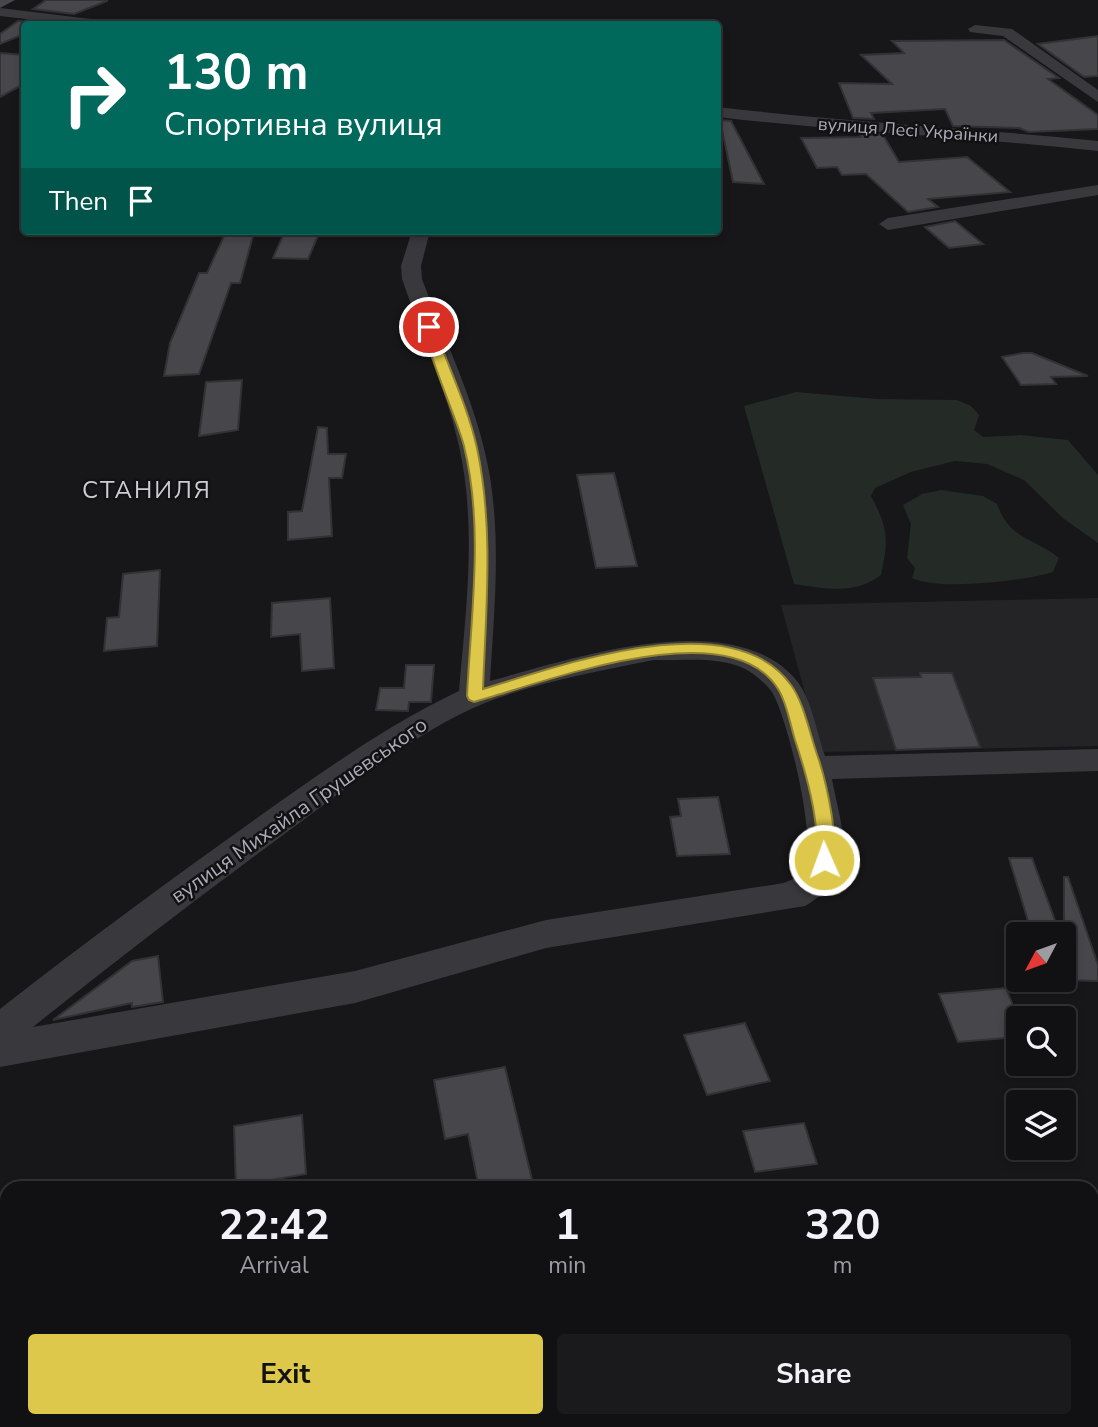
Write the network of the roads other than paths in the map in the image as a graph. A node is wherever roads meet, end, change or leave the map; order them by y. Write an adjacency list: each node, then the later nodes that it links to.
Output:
1 (7, 0): 2 (street)
2 (0, 3)
3 (0, 12): 4 (street)
4 (74, 21)
5 (975, 29): 6 (street)
6 (1098, 97)
7 (721, 111): 8 (street, вулиця Лесі Українки)
8 (1098, 146)
9 (1098, 190): 10 (street)
10 (888, 224)
11 (420, 235): 12 (street)
12 (474, 696): 14 (street, вулиця Михайла Грушевського); 15 (street, вулиця Михайла Грушевського)
13 (1098, 760): 14 (street)
14 (813, 768): 16 (street, вулиця Михайла Грушевського)
15 (0, 1031)
16 (0, 1050)

